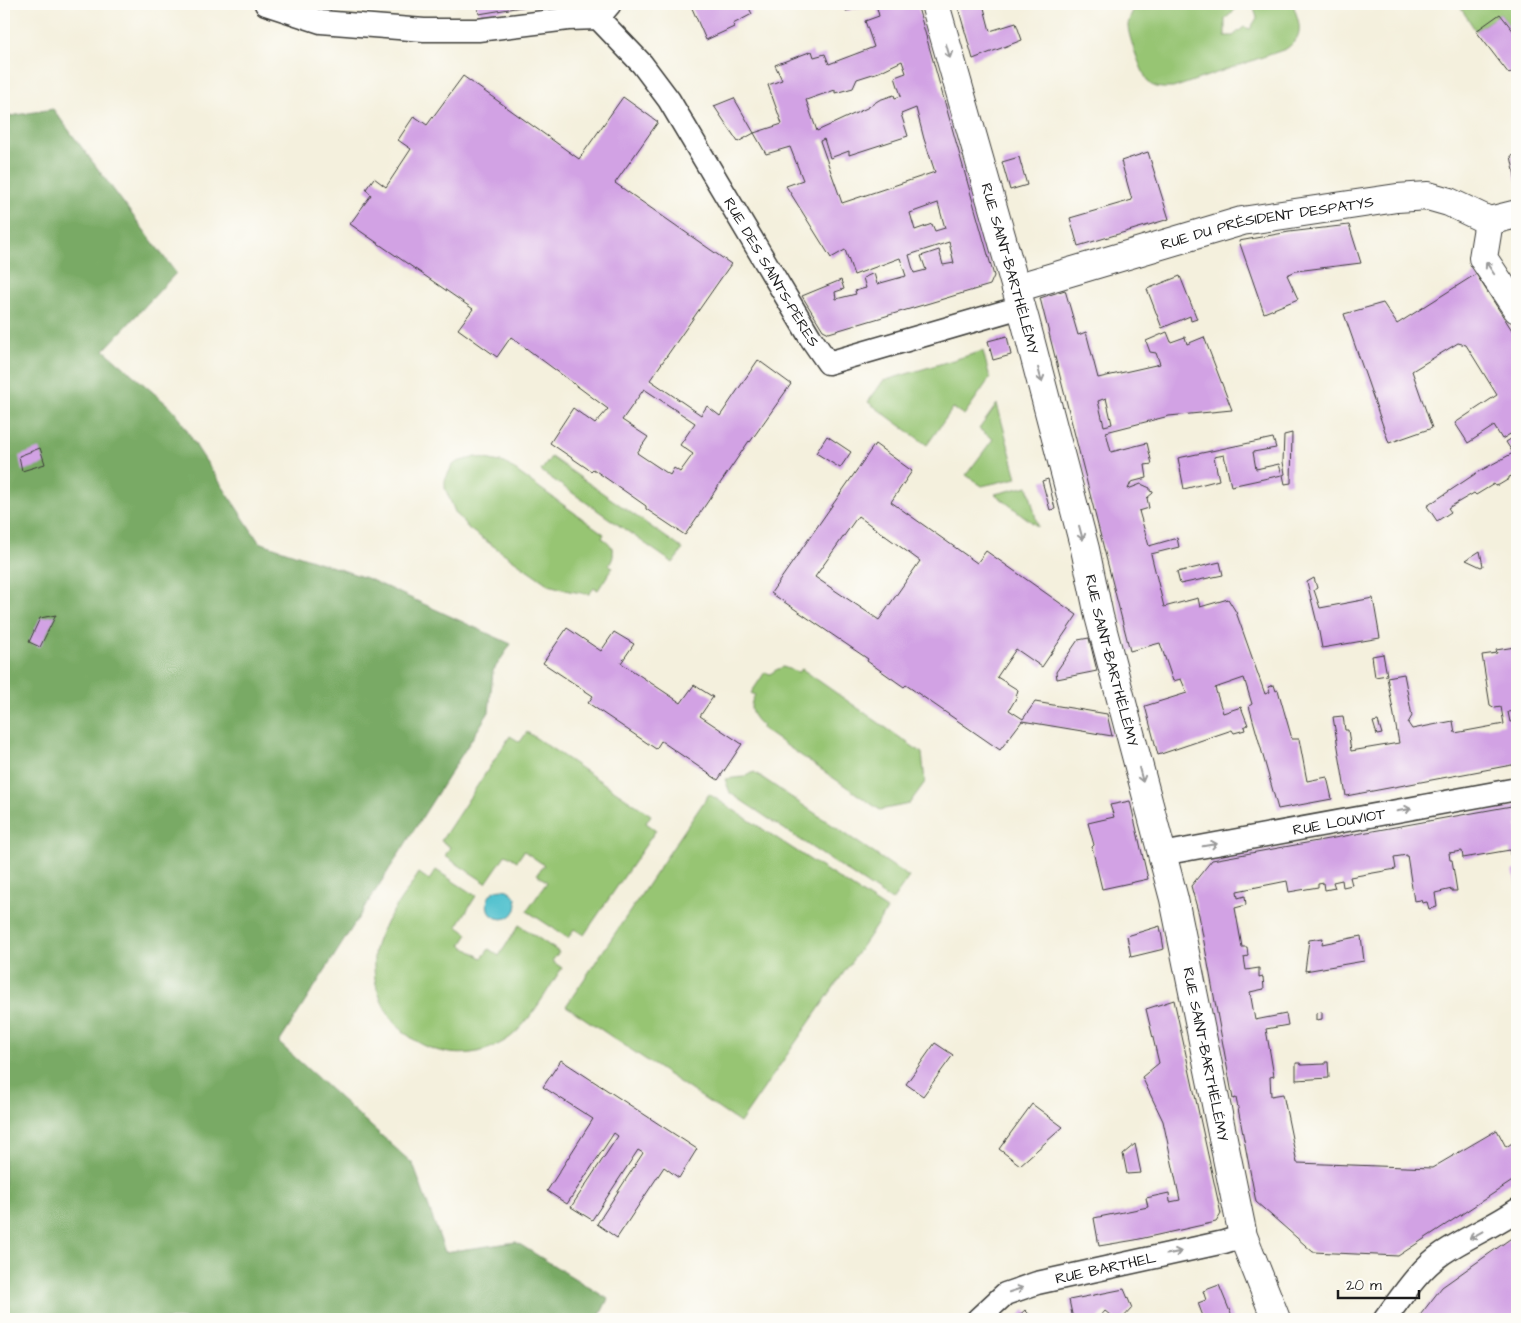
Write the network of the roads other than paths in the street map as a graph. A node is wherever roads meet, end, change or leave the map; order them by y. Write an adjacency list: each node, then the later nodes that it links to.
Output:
1 (266, 4): 3 (street)
2 (935, 4): 6 (main road, RUE SAINT-BARTHÉLÉMY, one-way to 6)
3 (604, 11): 6 (street, RUE DES SAINTS-PÈRES)
4 (1517, 214): 5 (main road)
5 (1489, 222): 6 (main road, RUE DU PRÉSIDENT DESPATYS); 7 (main road, one-way to 5)
6 (1019, 297): 9 (main road, RUE SAINT-BARTHÉLÉMY, one-way to 9)
7 (1517, 309)
8 (1517, 789): 9 (street, RUE LOUVIOT, one-way to 8)
9 (1162, 854): 11 (main road, RUE SAINT-BARTHÉLÉMY)
10 (1517, 1210): 14 (street, one-way to 14)
11 (1243, 1236): 12 (street, RUE BARTHEL, one-way to 11); 13 (main road, RUE SAINT-BARTHÉLÉMY)
12 (978, 1319)
13 (1276, 1319)
14 (1385, 1319)

